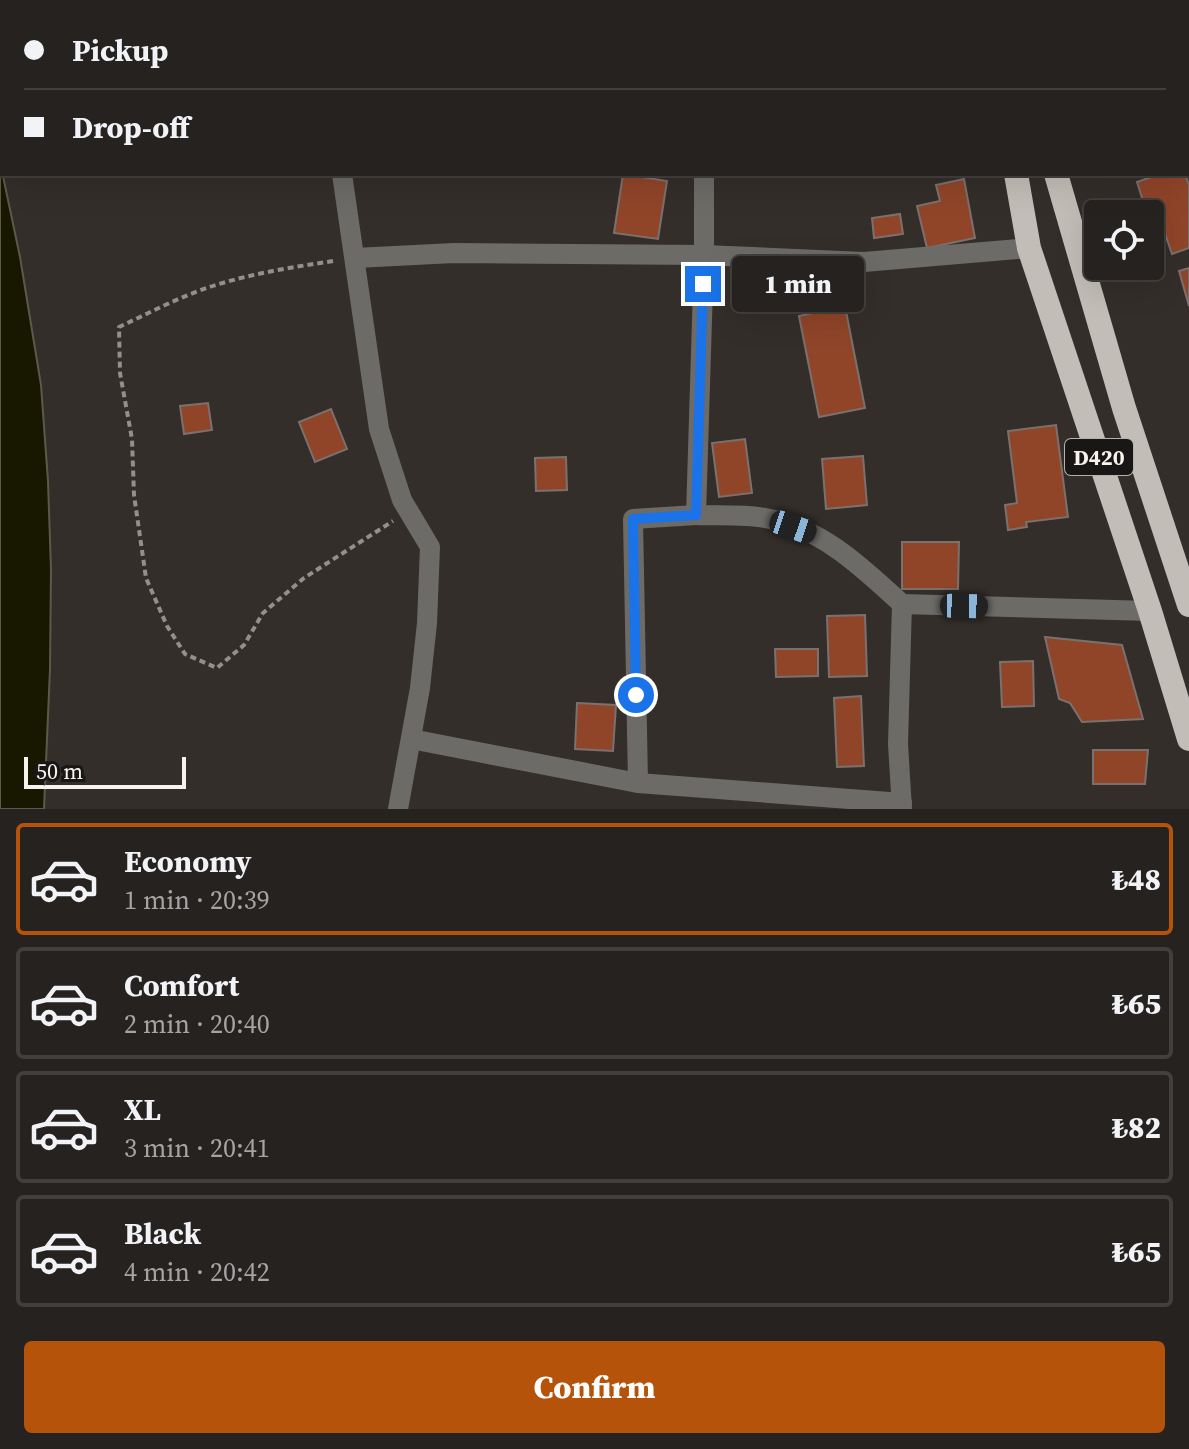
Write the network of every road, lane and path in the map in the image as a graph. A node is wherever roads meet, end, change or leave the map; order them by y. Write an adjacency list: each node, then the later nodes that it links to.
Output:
1 (342, 176): 7 (street)
2 (704, 176): 6 (street)
3 (1016, 176): 5 (highway, D420)
4 (1057, 176): 11 (highway, D420)
5 (1029, 248): 6 (street); 12 (highway, D420)
6 (704, 255): 7 (street); 9 (street)
7 (355, 258): 8 (street); 8 (path)
8 (408, 510): 13 (street)
9 (696, 515): 10 (street); 15 (street)
10 (902, 604): 12 (street); 16 (street)
11 (1189, 605)
12 (1150, 611): 14 (highway, D420)
13 (411, 739): 15 (street); 17 (street)
14 (1189, 739)
15 (638, 783): 16 (street)
16 (902, 806)
17 (398, 809)

